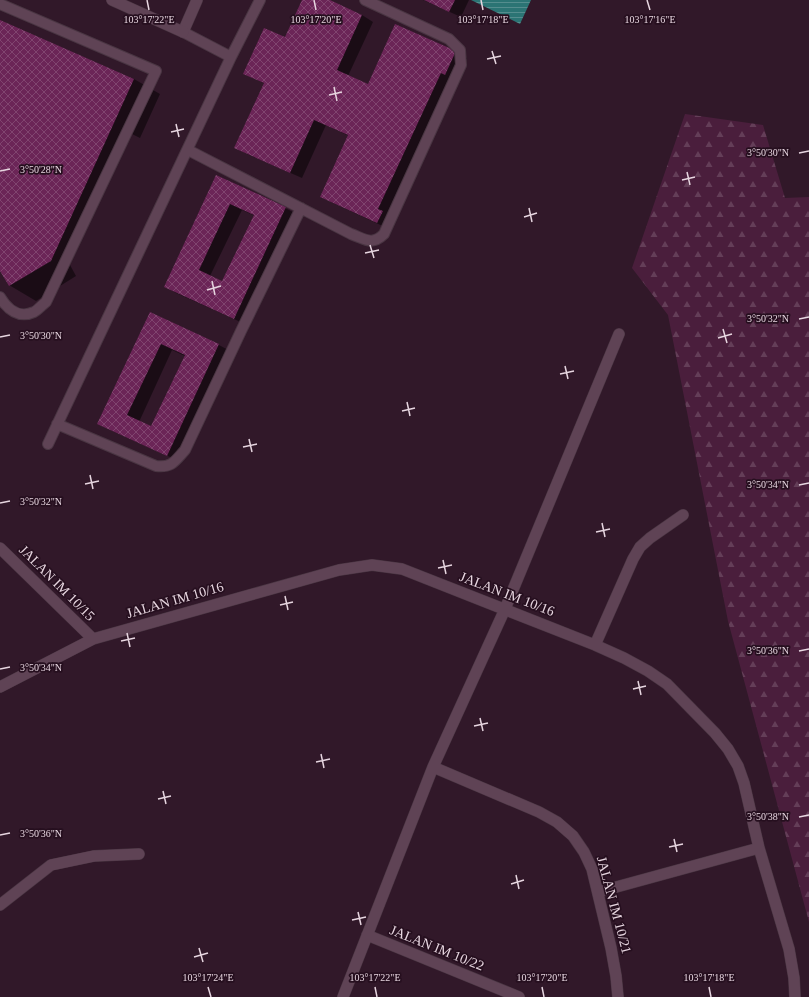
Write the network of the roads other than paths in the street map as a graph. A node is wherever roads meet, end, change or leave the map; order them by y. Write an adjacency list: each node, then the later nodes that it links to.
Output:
1 (112, 0): 6 (street)
2 (197, 0): 6 (street)
3 (260, 0): 7 (lane)
4 (365, 0): 9 (lane)
5 (0, 4): 10 (lane)
6 (184, 32): 7 (lane)
7 (231, 57): 8 (lane)
8 (188, 150): 9 (lane); 12 (lane)
9 (301, 208): 12 (lane)
10 (0, 297)
11 (619, 334): 16 (street)
12 (57, 424): 13 (lane)
13 (48, 444)
14 (683, 515): 18 (street)
15 (0, 548): 17 (street, JALAN IM 10/15)
16 (505, 609): 17 (street, JALAN IM 10/16); 18 (street, JALAN IM 10/16); 20 (street)
17 (93, 639): 19 (street, JALAN IM 10/16)
18 (595, 645): 21 (street, JALAN IM 10/16)
19 (0, 687)
20 (433, 767): 23 (street, JALAN IM 10/21); 25 (street)
21 (759, 848): 23 (street); 29 (street, JALAN IM 10/16)
22 (139, 854): 24 (street)
23 (598, 892): 28 (street, JALAN IM 10/21)
24 (0, 905)
25 (367, 935): 26 (street); 27 (street, JALAN IM 10/22)
26 (344, 997)
27 (519, 997)
28 (618, 997)
29 (796, 997)

